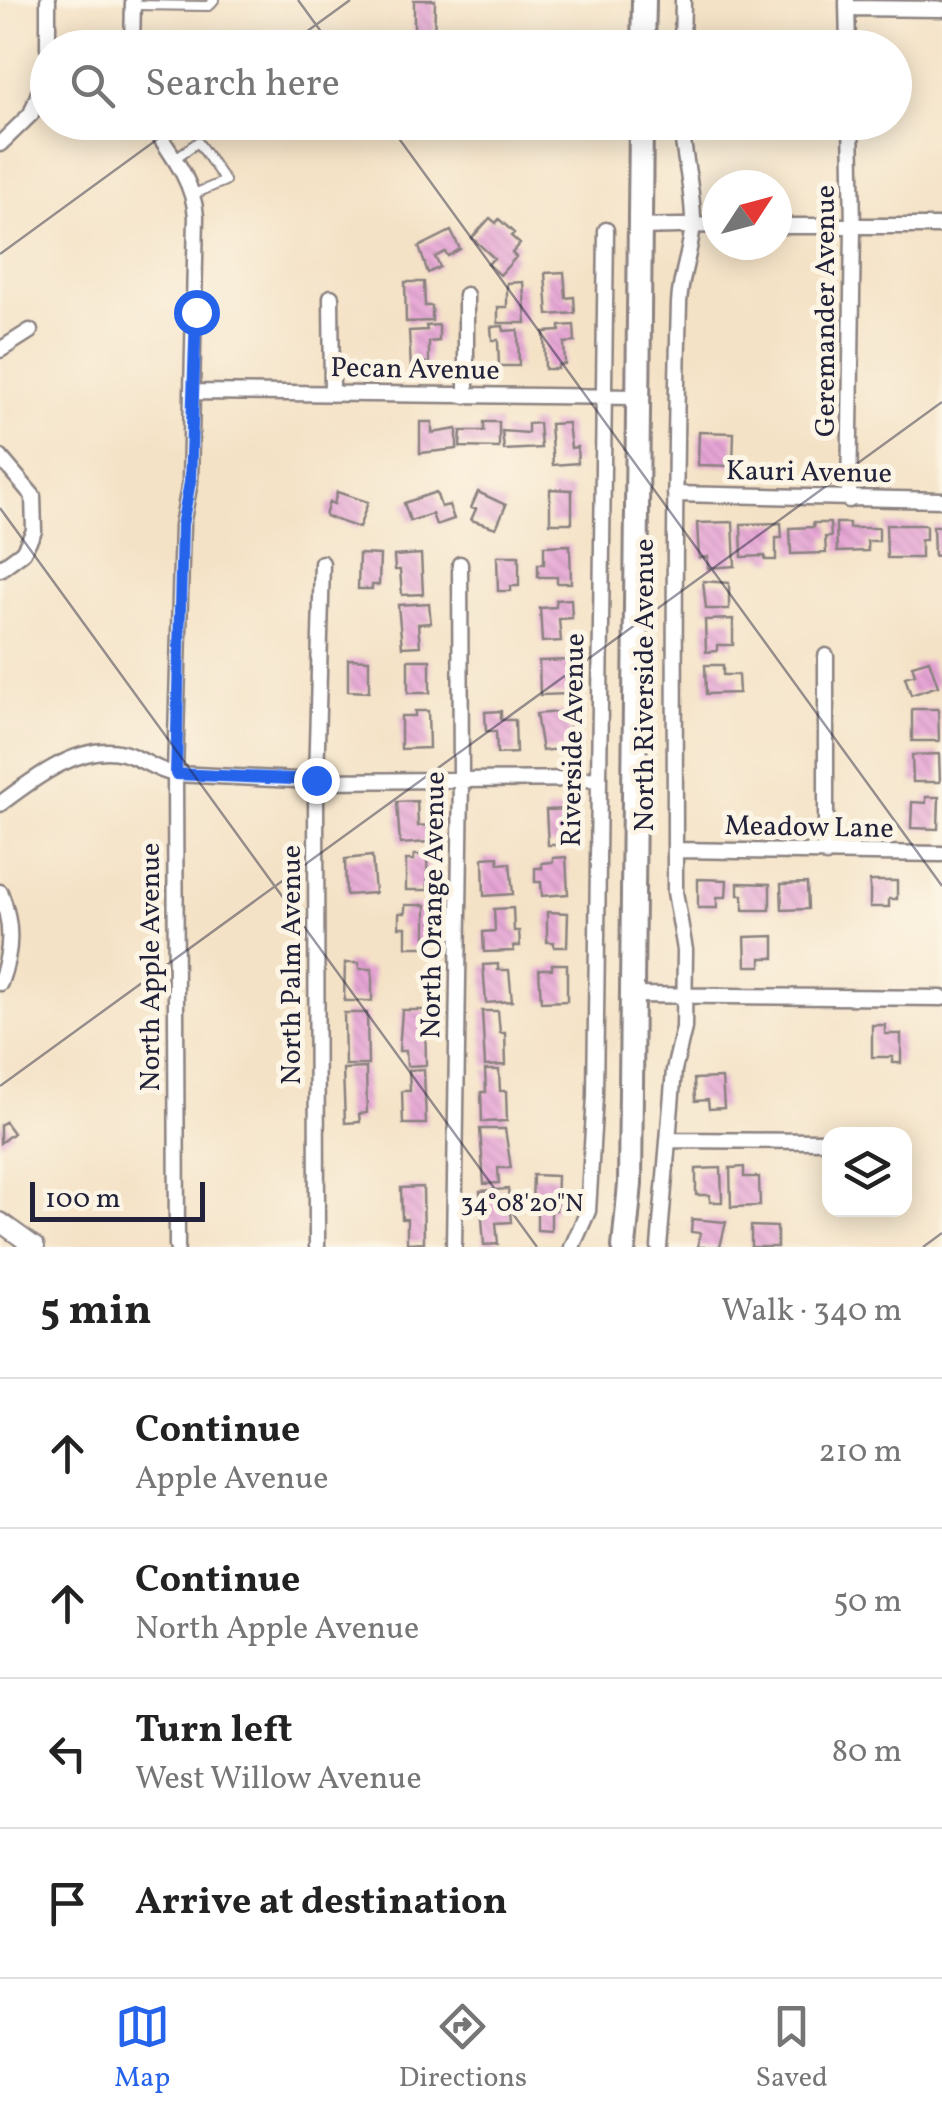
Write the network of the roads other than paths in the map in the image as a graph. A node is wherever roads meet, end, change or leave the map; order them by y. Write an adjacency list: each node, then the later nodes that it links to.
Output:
1 (48, 0): 9 (street)
2 (214, 0): 6 (lane)
3 (644, 0): 11 (main road)
4 (683, 0): 12 (street)
5 (133, 2): 6 (lane); 10 (street)
6 (182, 3)
7 (847, 4): 8 (street); 13 (street)
8 (942, 9)
9 (48, 30)
10 (132, 30)
11 (643, 30)
12 (682, 30)
13 (848, 30)
14 (30, 115): 19 (street)
15 (164, 140): 20 (street)
16 (640, 140): 24 (main road, North Riverside Avenue)
17 (682, 140): 22 (street, North Riverside Avenue)
18 (851, 140): 26 (street, Geremander Avenue)
19 (0, 144)
20 (174, 159): 21 (street); 21 (lane)
21 (194, 194): 33 (street, North Apple Avenue)
22 (693, 224): 23 (street); 24 (street); 39 (street, North Riverside Avenue)
23 (702, 224)
24 (638, 226): 37 (main road, North Riverside Avenue)
25 (792, 226): 26 (street)
26 (853, 226): 27 (street); 40 (street, Geremander Avenue)
27 (942, 226)
28 (606, 230): 36 (street, Riverside Avenue)
29 (466, 295): 35 (street)
30 (331, 298): 34 (street)
31 (30, 331): 32 (street)
32 (0, 350)
33 (192, 392): 34 (street, Pecan Avenue); 46 (street, North Apple Avenue)
34 (332, 394): 35 (street, Pecan Avenue)
35 (466, 396): 36 (street, Pecan Avenue)
36 (604, 397): 37 (street, Pecan Avenue); 47 (street, Riverside Avenue)
37 (638, 397): 57 (main road, North Riverside Avenue)
38 (0, 457): 44 (street)
39 (676, 494): 40 (street, Kauri Avenue); 51 (street, North Riverside Avenue)
40 (849, 500): 41 (street, Kauri Avenue)
41 (942, 500)
42 (322, 562): 49 (street, North Palm Avenue)
43 (460, 564): 48 (street, North Orange Avenue)
44 (0, 568)
45 (826, 656): 52 (street)
46 (176, 774): 49 (street); 50 (street); 63 (street, North Apple Avenue)
47 (598, 778): 48 (street); 66 (street, Riverside Avenue)
48 (461, 779): 49 (street); 65 (street, North Orange Avenue)
49 (316, 780): 64 (street, North Palm Avenue)
50 (0, 804)
51 (675, 850): 52 (street, Meadow Lane); 56 (street, North Riverside Avenue)
52 (826, 854): 53 (street, Meadow Lane)
53 (942, 854)
54 (0, 892): 55 (street)
55 (0, 983)
56 (685, 994): 57 (street); 58 (street); 59 (street, North Riverside Avenue)
57 (632, 995): 67 (main road, North Riverside Avenue)
58 (942, 998)
59 (669, 1140): 60 (street); 68 (street, North Riverside Avenue)
60 (822, 1142)
61 (0, 1222): 62 (street)
62 (35, 1247)
63 (176, 1247)
64 (317, 1247)
65 (454, 1247)
66 (572, 1247)
67 (624, 1247)
68 (659, 1247)

